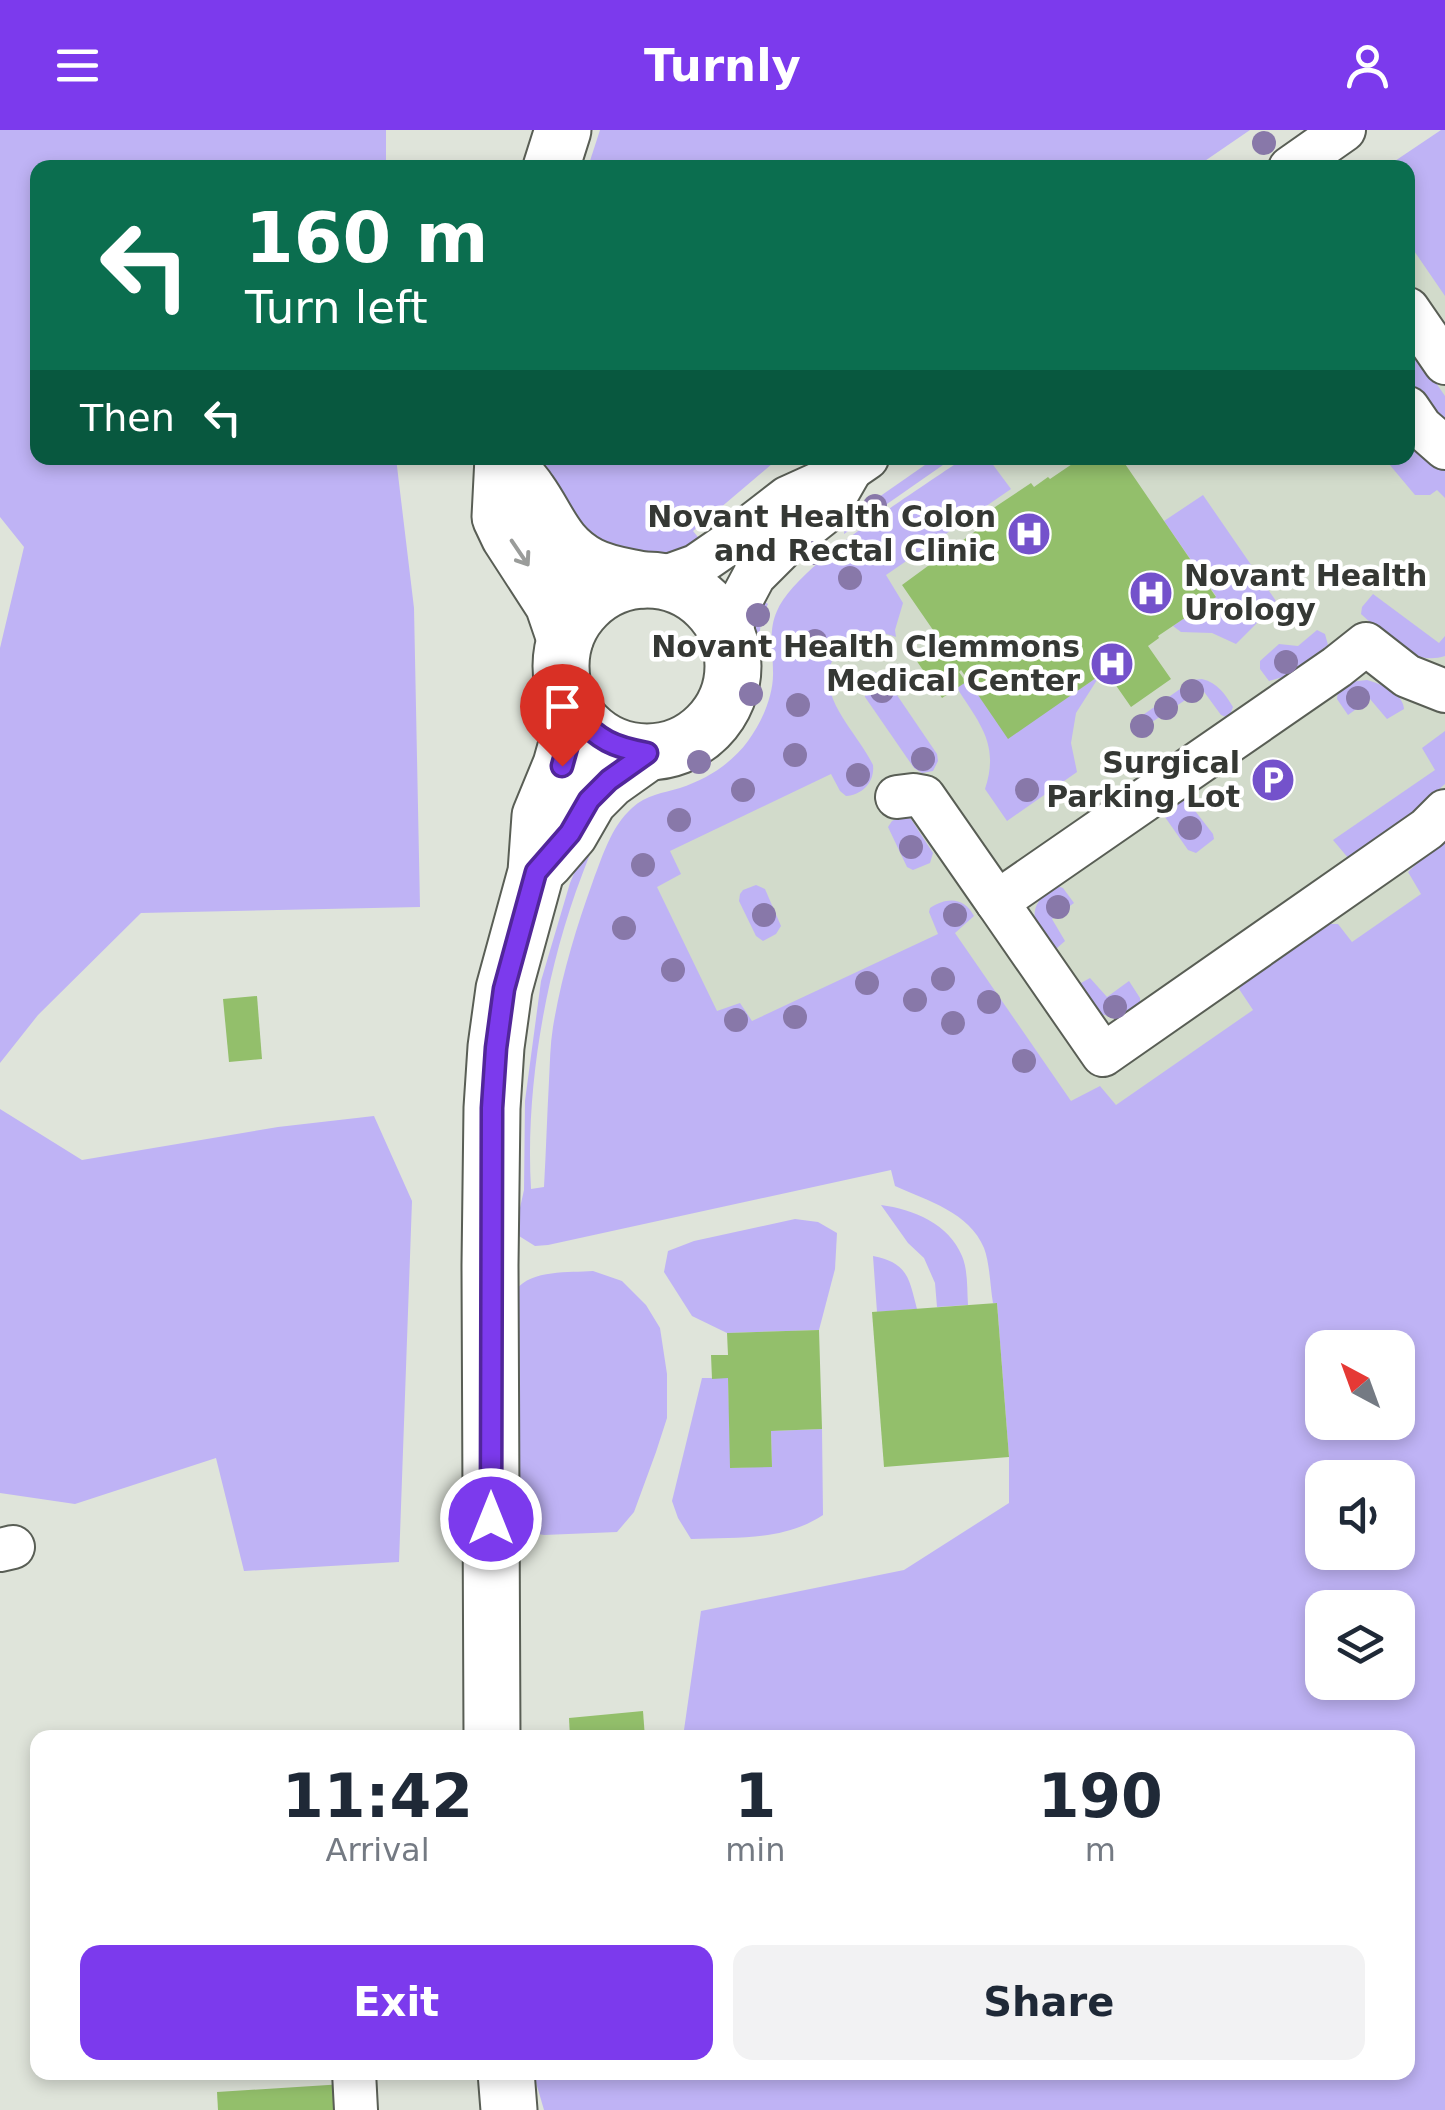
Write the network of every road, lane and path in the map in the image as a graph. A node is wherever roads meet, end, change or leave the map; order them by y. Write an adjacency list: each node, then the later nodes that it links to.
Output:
1 (563, 130): 3 (main road)
2 (1344, 130): 4 (street)
3 (554, 160)
4 (1301, 160)
5 (1415, 319): 6 (street)
6 (1445, 363)
7 (1415, 418): 8 (street)
8 (1445, 448)
9 (503, 465): 15 (main road, one-way to 15)
10 (507, 465): 13 (main road)
11 (855, 465): 13 (street)
12 (858, 465): 14 (street)
13 (650, 580): 14 (main road); 15 (main road)
14 (730, 637): 18 (main road)
15 (565, 639): 17 (main road)
16 (1445, 691): 22 (street)
17 (576, 715): 18 (main road); 21 (main road)
18 (647, 753): 21 (main road)
19 (897, 797): 22 (street)
20 (1445, 811): 22 (street)
21 (536, 872): 23 (main road)
22 (997, 902)
23 (492, 1730)
24 (354, 2080): 26 (street)
25 (507, 2080): 27 (main road)
26 (356, 2110)
27 (509, 2110)

